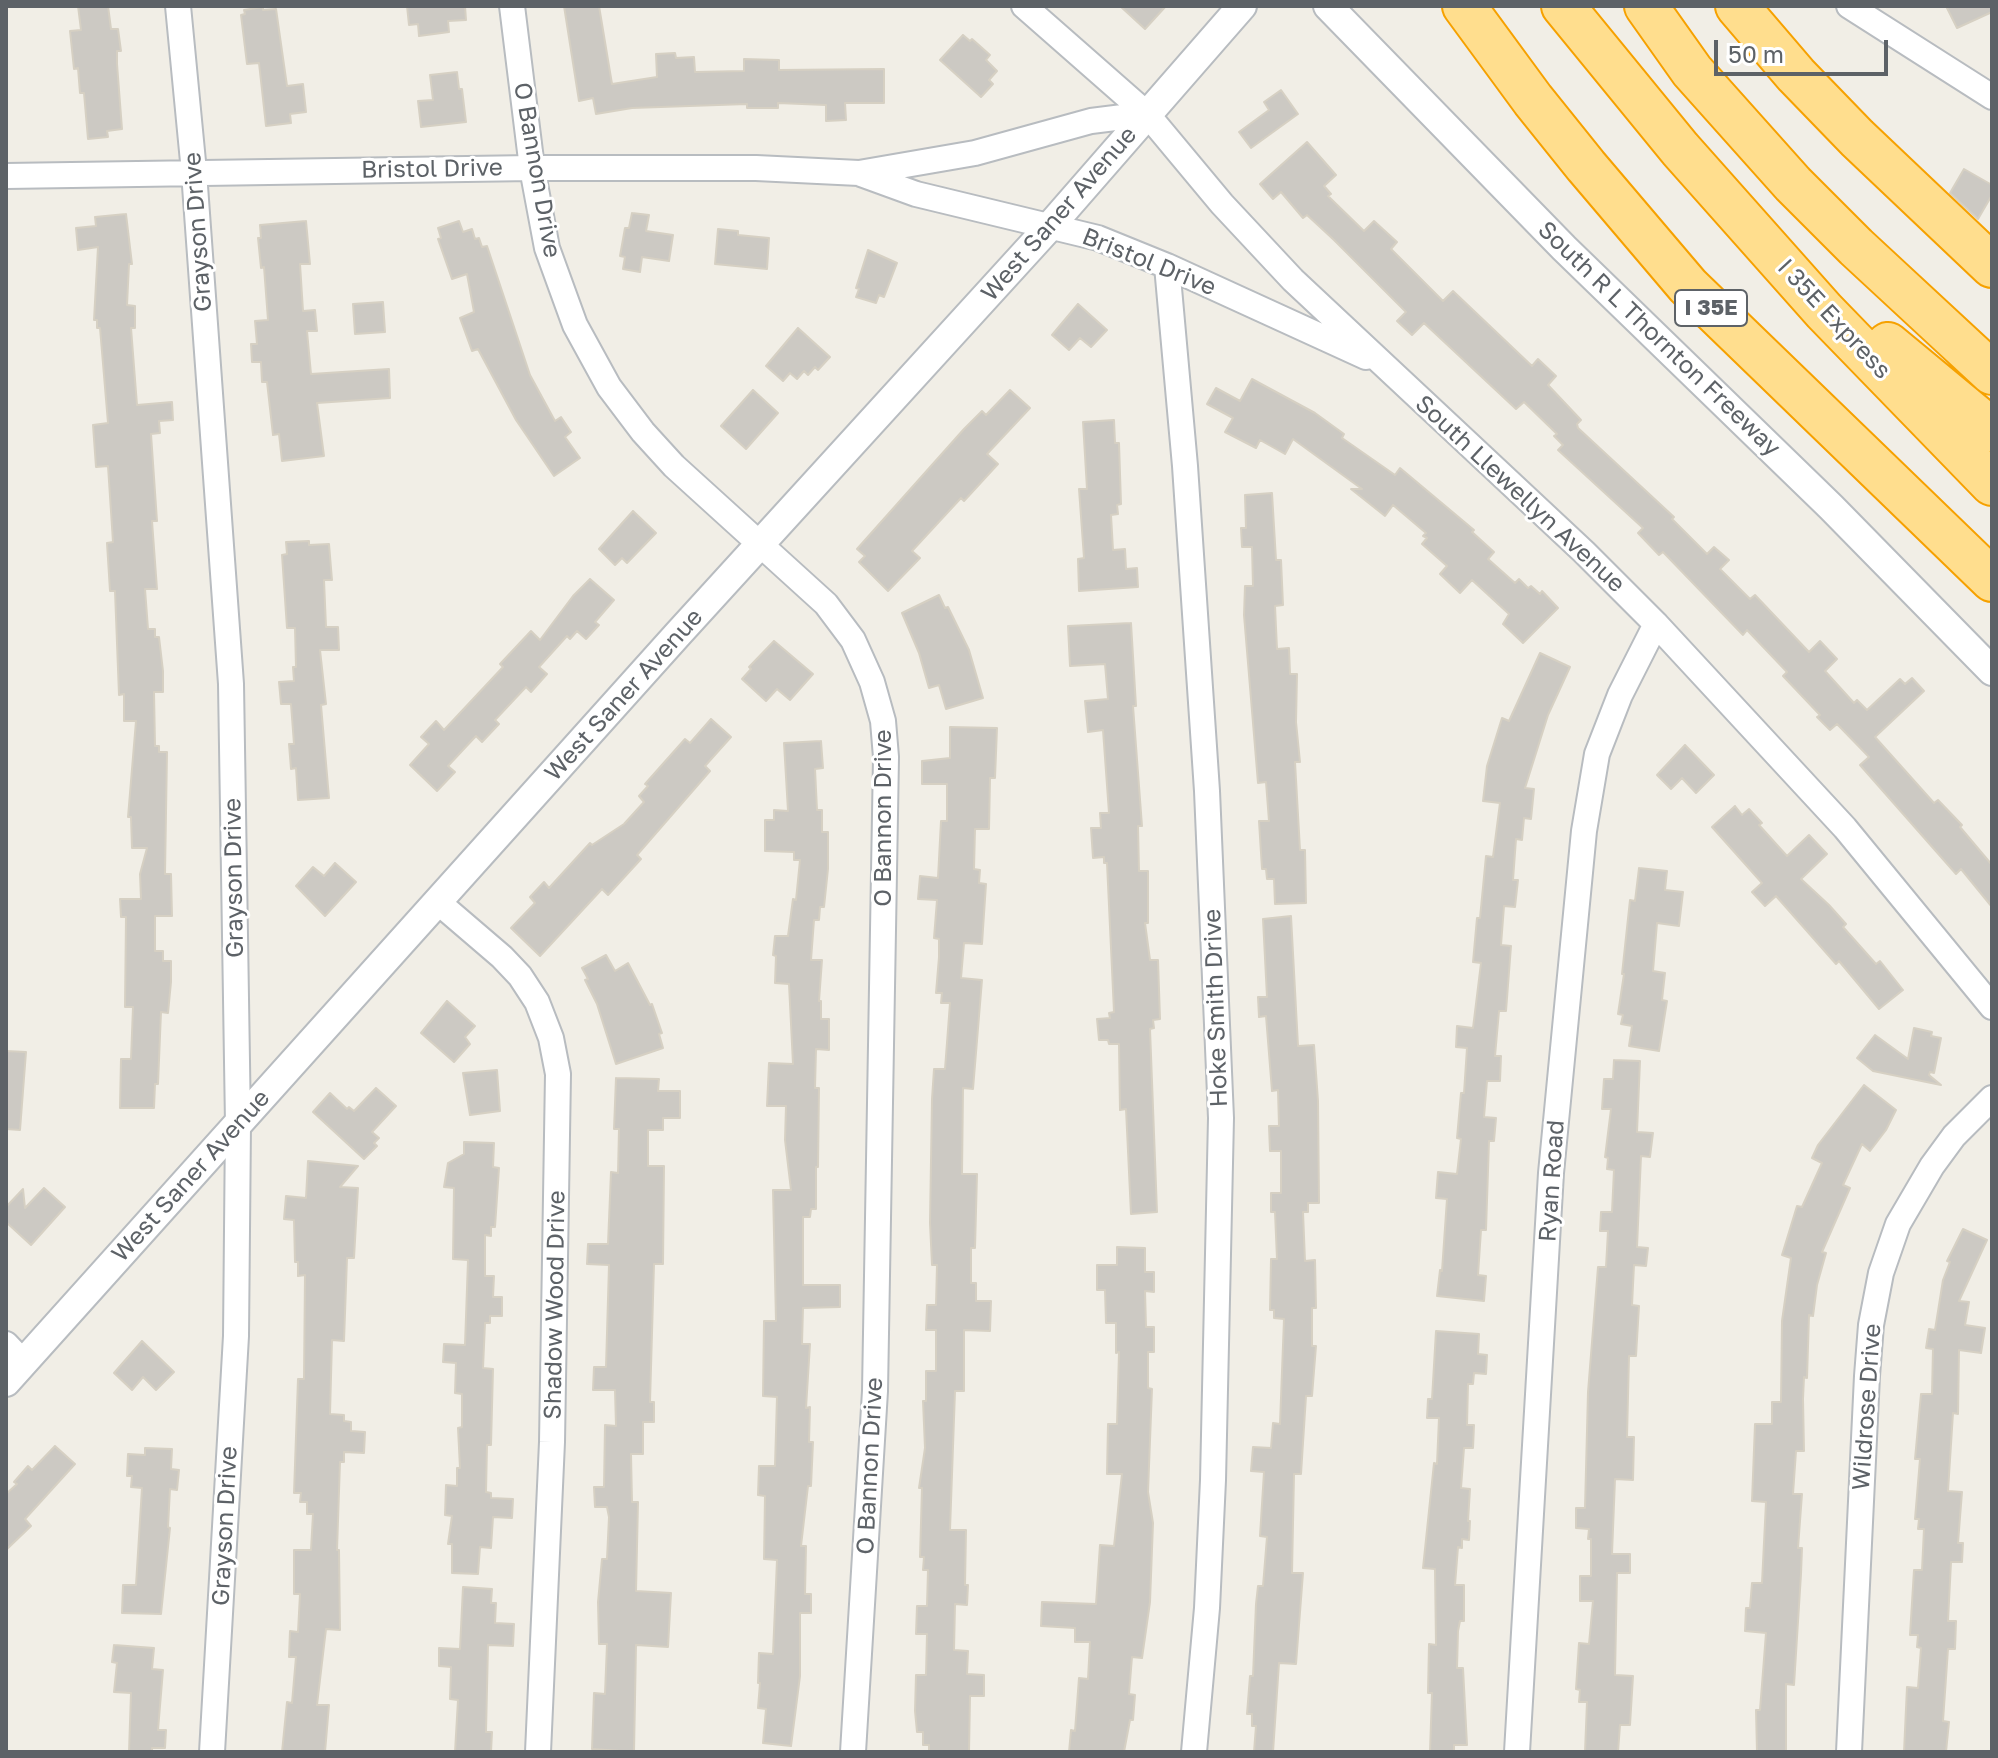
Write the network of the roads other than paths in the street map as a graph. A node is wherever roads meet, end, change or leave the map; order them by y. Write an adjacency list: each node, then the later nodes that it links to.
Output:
1 (178, 6): 15 (street, Grayson Drive)
2 (512, 6): 14 (street, O Bannon Drive)
3 (1024, 6): 12 (street, South Llewellyn Avenue)
4 (1242, 6): 12 (street, West Saner Avenue)
5 (1328, 6): 28 (street, South R L Thornton Freeway)
6 (1464, 6): 26 (highway, I 35E)
7 (1563, 6): 13 (highway, I 35E Express)
8 (1646, 6): 22 (highway)
9 (1737, 6): 20 (highway)
10 (1849, 6): 11 (street)
11 (1992, 97)
12 (1147, 114): 16 (street, Bristol Drive); 18 (street, West Saner Avenue); 21 (street, South Llewellyn Avenue)
13 (1680, 149): 23 (highway, I 35E Express); 24 (highway, I 35E Express)
14 (532, 168): 15 (street, Bristol Drive); 16 (street, Bristol Drive); 25 (street, O Bannon Drive)
15 (194, 172): 17 (street, Bristol Drive); 32 (street, Grayson Drive)
16 (859, 173): 18 (street, Bristol Drive)
17 (6, 176)
18 (1051, 225): 19 (street, Bristol Drive); 25 (street, West Saner Avenue)
19 (1167, 266): 21 (street, Bristol Drive); 37 (street, Hoke Smith Drive)
20 (1992, 266)
21 (1384, 366): 27 (street, South Llewellyn Avenue)
22 (1992, 373)
23 (1992, 430)
24 (1992, 484)
25 (760, 543): 29 (street, West Saner Avenue); 36 (street, O Bannon Drive)
26 (1992, 580)
27 (1656, 624): 30 (street, South Llewellyn Avenue); 38 (street, Ryan Road)
28 (1992, 671)
29 (439, 903): 32 (street, West Saner Avenue); 35 (street, Shadow Wood Drive)
30 (1992, 1007)
31 (1992, 1098): 39 (street, Wildrose Drive)
32 (238, 1124): 33 (street, West Saner Avenue); 34 (street, Grayson Drive)
33 (12, 1363)
34 (212, 1752)
35 (538, 1752)
36 (853, 1752)
37 (1194, 1752)
38 (1517, 1752)
39 (1849, 1752)

